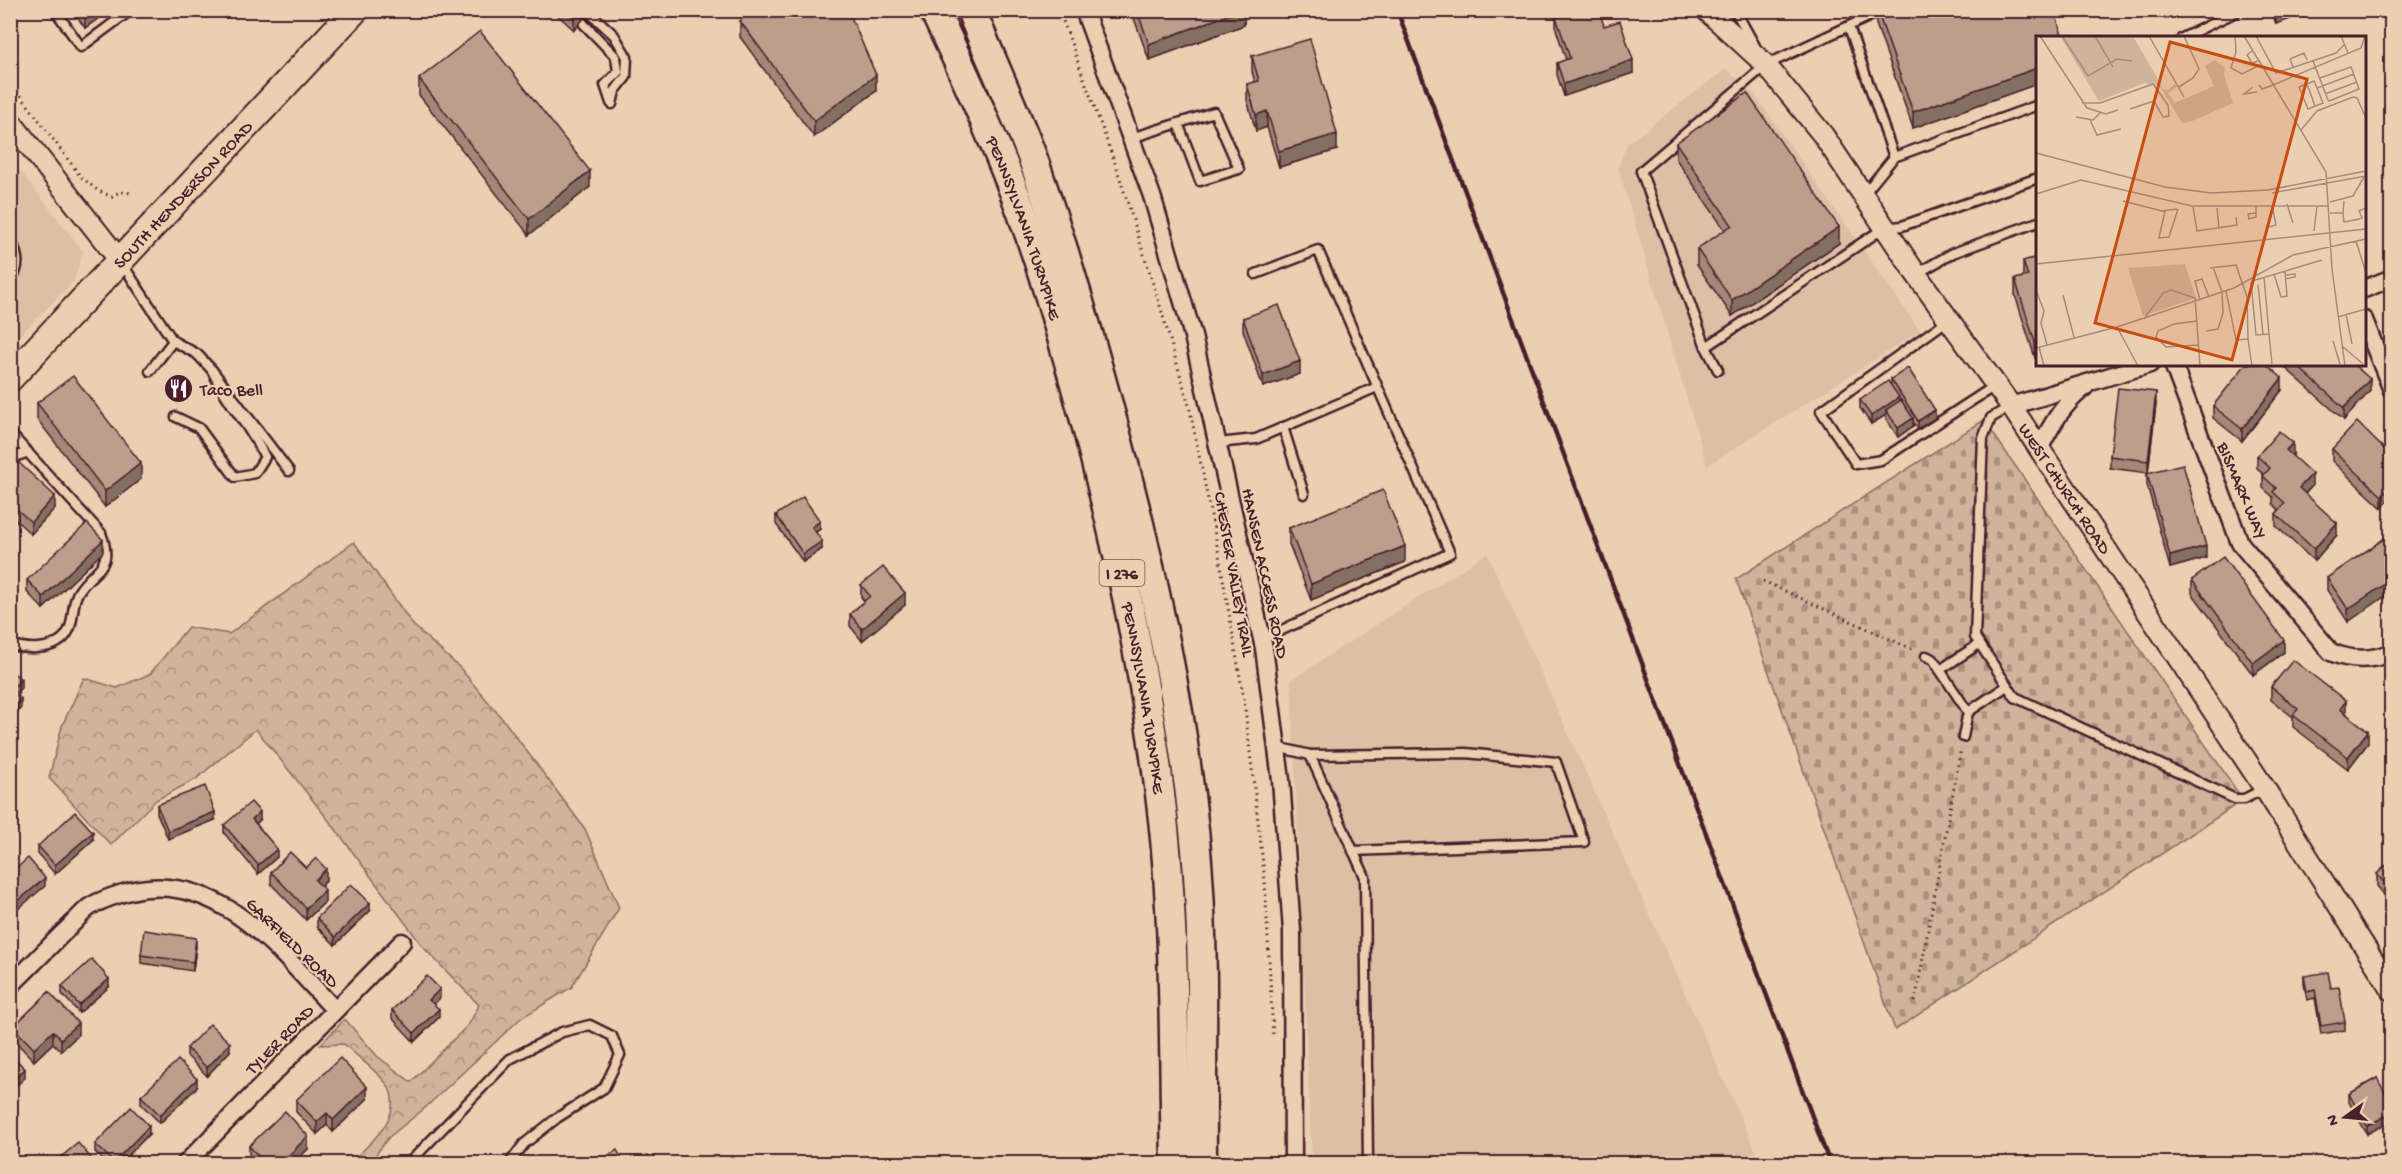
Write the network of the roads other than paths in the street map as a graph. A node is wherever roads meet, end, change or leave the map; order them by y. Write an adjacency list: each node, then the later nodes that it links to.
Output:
1 (55, 10): 2 (lane)
2 (131, 10)
3 (355, 10): 26 (main road, SOUTH HENDERSON ROAD)
4 (934, 10): 76 (highway, PENNSYLVANIA TURNPIKE / I 276)
5 (970, 10): 77 (highway, PENNSYLVANIA TURNPIKE / I 276)
6 (1084, 10): 19 (street, HANSEN ACCESS ROAD)
7 (1706, 10): 15 (street, WEST CHURCH ROAD)
8 (1883, 10): 13 (lane)
9 (2235, 10): 14 (lane)
10 (589, 12): 12 (lane)
11 (1738, 12): 15 (lane)
12 (581, 21)
13 (1849, 27): 15 (lane); 20 (lane)
14 (2186, 36)
15 (1766, 65): 22 (street, WEST CHURCH ROAD); 35 (lane)
16 (2036, 105): 20 (lane)
17 (10, 121): 26 (street)
18 (1178, 123): 18 (lane); 19 (lane)
19 (1131, 138): 50 (street, HANSEN ACCESS ROAD)
20 (1894, 157): 22 (lane)
21 (2036, 178): 24 (lane)
22 (1864, 194): 24 (street, WEST CHURCH ROAD)
23 (2036, 222): 28 (lane)
24 (1884, 228): 28 (street, WEST CHURCH ROAD); 35 (lane)
25 (10, 236): 30 (lane)
26 (121, 262): 34 (lane); 41 (main road, SOUTH HENDERSON ROAD)
27 (1256, 274): 44 (lane)
28 (1916, 274): 32 (street, WEST CHURCH ROAD)
29 (2391, 278): 31 (street)
30 (10, 280)
31 (2366, 288)
32 (1948, 319): 43 (street, WEST CHURCH ROAD); 43 (lane)
33 (2366, 325): 45 (street)
34 (173, 341): 38 (lane); 40 (lane)
35 (1706, 347): 39 (lane)
36 (2143, 366): 42 (street)
37 (2174, 366): 59 (street, BISMARK WAY)
38 (212, 370): 47 (lane); 54 (lane)
39 (1718, 370)
40 (150, 371)
41 (10, 378)
42 (2091, 382): 46 (street); 51 (street)
43 (1996, 385): 46 (street, WEST CHURCH ROAD)
44 (1377, 387): 48 (lane); 56 (lane)
45 (2391, 390)
46 (2011, 406): 51 (street, WEST CHURCH ROAD); 58 (lane)
47 (176, 417)
48 (1283, 427): 50 (lane); 55 (lane)
49 (10, 433): 52 (lane)
50 (1218, 443): 56 (street, HANSEN ACCESS ROAD)
51 (2039, 449): 67 (street, WEST CHURCH ROAD)
52 (28, 452): 53 (lane); 57 (lane)
53 (10, 459)
54 (290, 471)
55 (1304, 494)
56 (1262, 639): 65 (street, HANSEN ACCESS ROAD)
57 (10, 644)
58 (1979, 644): 61 (lane); 62 (lane)
59 (2391, 652)
60 (1926, 656): 61 (lane)
61 (1940, 670): 63 (lane)
62 (2007, 686): 63 (lane); 67 (lane)
63 (1968, 712): 64 (lane)
64 (1963, 737)
65 (1277, 747): 66 (lane); 78 (street, HANSEN ACCESS ROAD)
66 (1310, 755): 68 (lane); 68 (lane)
67 (2265, 789): 71 (street, WEST CHURCH ROAD)
68 (1353, 852): 79 (lane)
69 (402, 942): 72 (street, TYLER ROAD)
70 (10, 986): 72 (street, GARFIELD ROAD)
71 (2391, 988)
72 (335, 1010): 73 (street, TYLER ROAD)
73 (185, 1164)
74 (408, 1164): 75 (lane)
75 (509, 1164)
76 (1176, 1164)
77 (1202, 1164)
78 (1293, 1164)
79 (1368, 1164)

